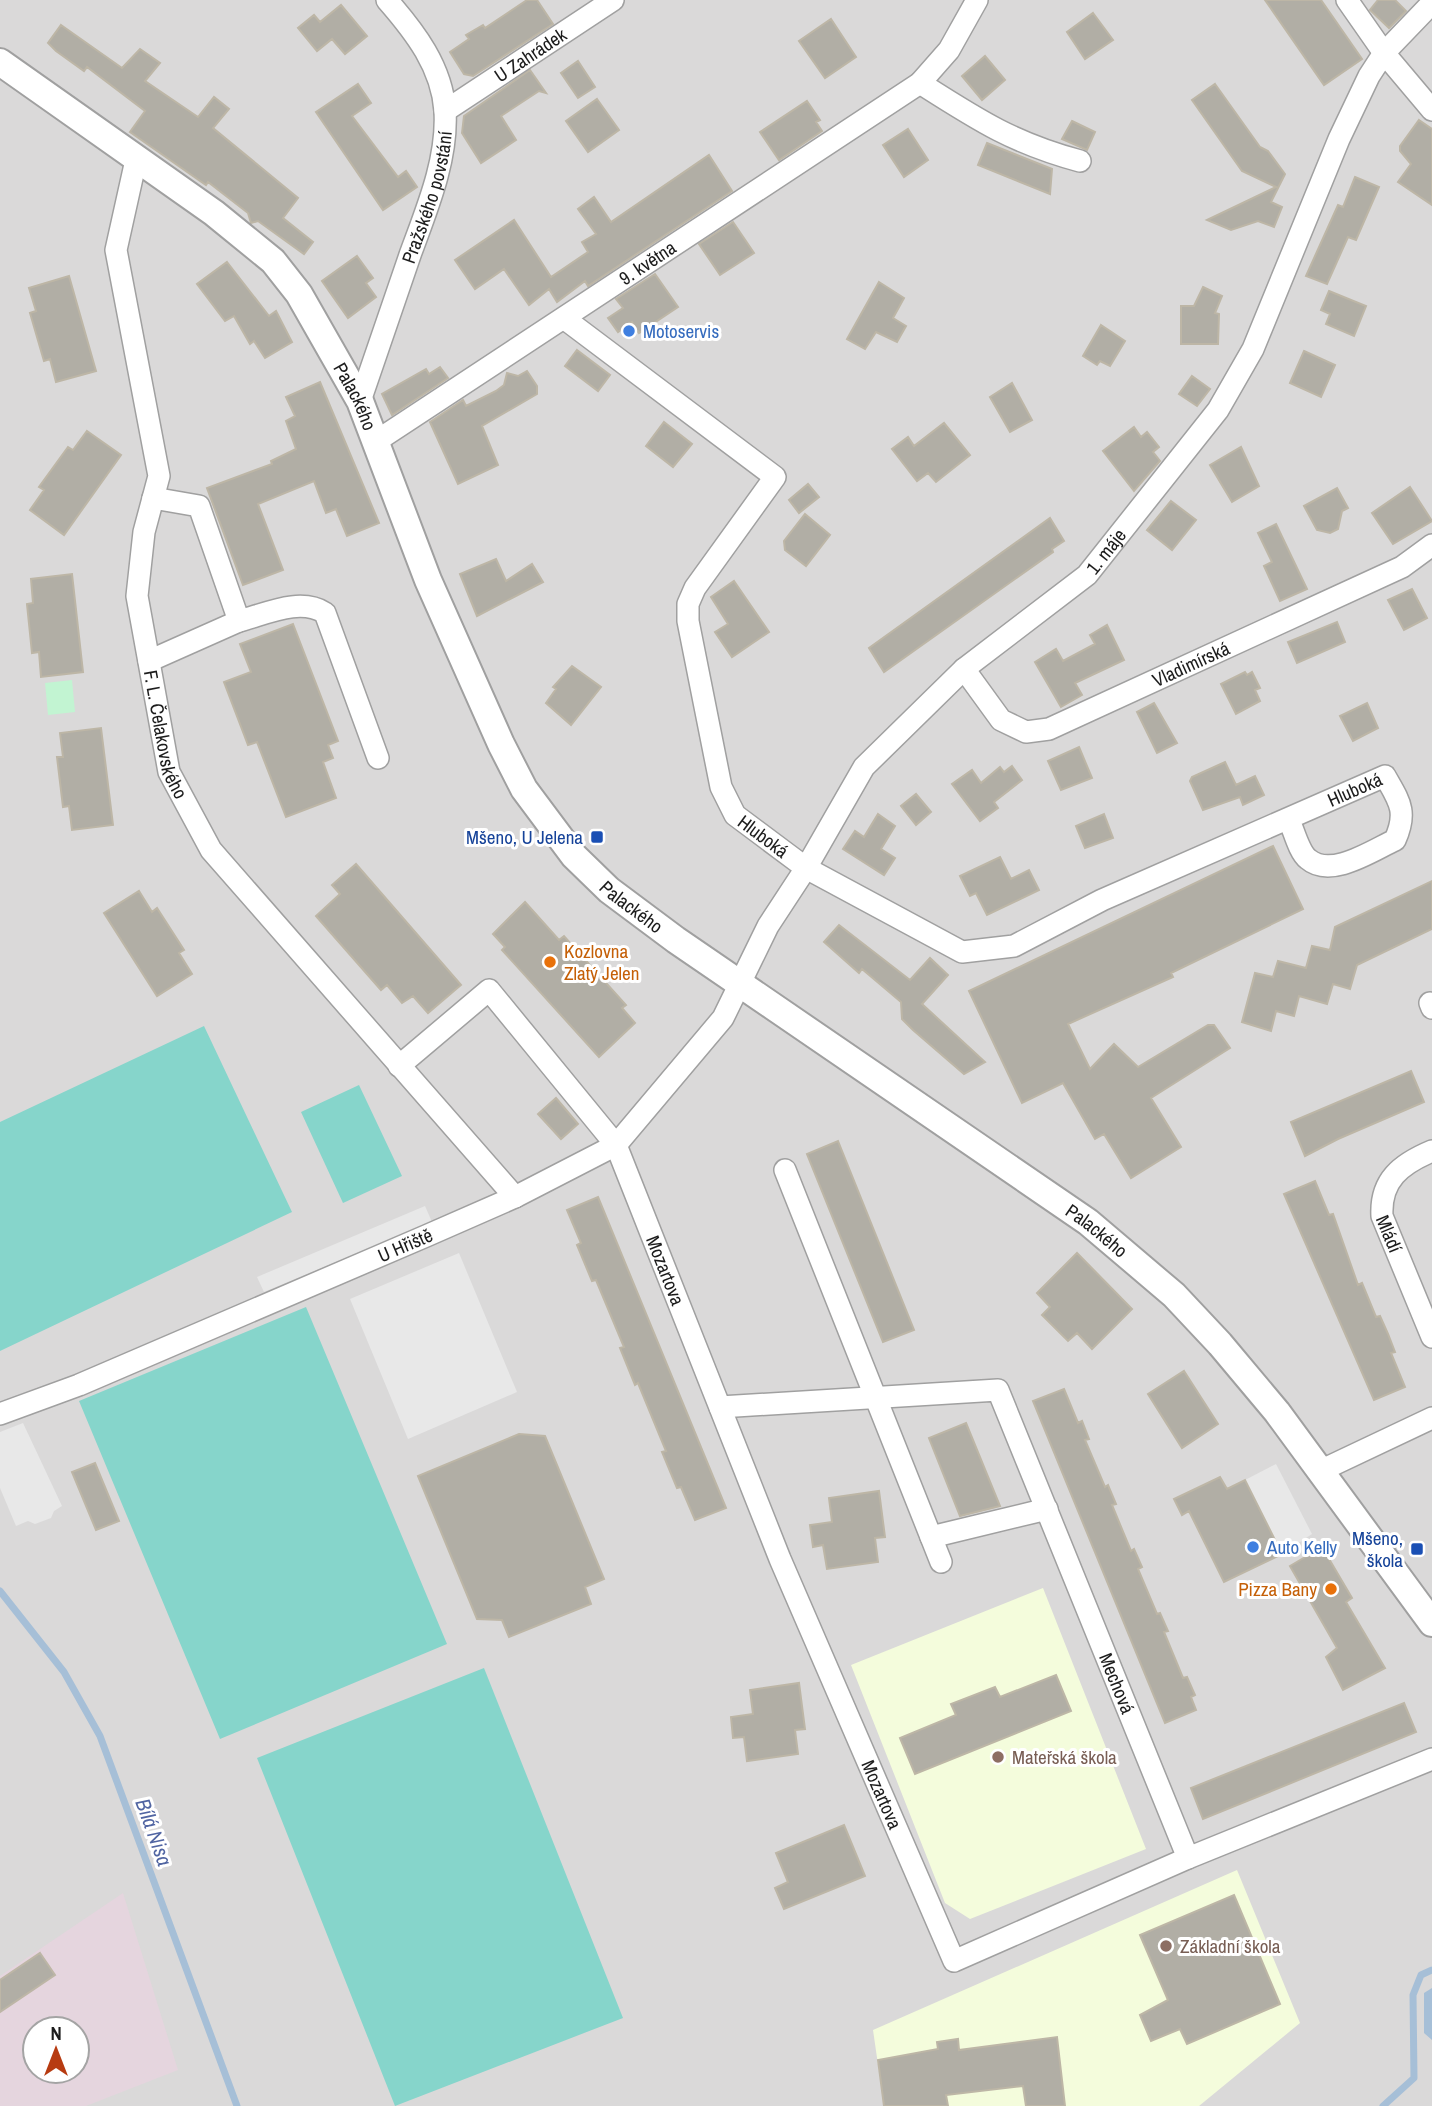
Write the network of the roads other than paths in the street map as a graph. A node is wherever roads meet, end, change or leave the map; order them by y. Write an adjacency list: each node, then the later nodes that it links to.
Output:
1 (387, 0): 10 (street, Pražského povstání)
2 (613, 0): 10 (street, U Zahrádek)
3 (977, 0): 8 (street, 9. května)
4 (1347, 0): 6 (street)
5 (1432, 3): 6 (street, 1. máje)
6 (1384, 53): 9 (street); 20 (street, 1. máje)
7 (0, 62): 11 (street, Palackého)
8 (920, 83): 12 (street); 13 (street, 9. května)
9 (1432, 110)
10 (445, 111): 14 (street, Pražského povstání)
11 (136, 160): 14 (street, Palackého); 16 (street, F. L. Čelakovského)
12 (1080, 160)
13 (565, 319): 15 (street, 9. května); 23 (street, Hluboká)
14 (359, 401): 15 (street, Palackého)
15 (375, 442): 24 (street, Palackého)
16 (153, 498): 18 (street); 19 (street, F. L. Čelakovského)
17 (1432, 545): 20 (street, Vladimírská)
18 (239, 621): 19 (street); 21 (street)
19 (149, 661): 25 (street, F. L. Čelakovského)
20 (964, 669): 23 (street, 1. máje)
21 (378, 758)
22 (1289, 820): 22 (street, Hluboká); 23 (street, Hluboká)
23 (806, 868): 24 (street, 1. máje)
24 (740, 982): 26 (street, U Hřiště); 35 (street, Palackého)
25 (399, 1066): 26 (street, Mozartova); 29 (street, F. L. Čelakovského)
26 (616, 1145): 29 (street, U Hřiště); 32 (street, Mozartova)
27 (1432, 1151): 30 (street, Mládí)
28 (785, 1170): 31 (street)
29 (515, 1197): 33 (street, U Hřiště)
30 (1432, 1337)
31 (875, 1397): 32 (street, Mechová); 36 (street, Mechová); 37 (street)
32 (720, 1407): 41 (street, Mozartova)
33 (0, 1414)
34 (1432, 1418): 35 (street)
35 (1320, 1471): 39 (street, Palackého)
36 (1047, 1509): 37 (street); 41 (street, Mechová)
37 (931, 1537): 38 (street)
38 (941, 1562)
39 (1432, 1623)
40 (1432, 1759): 41 (street, Mozartova)
41 (1188, 1858)

